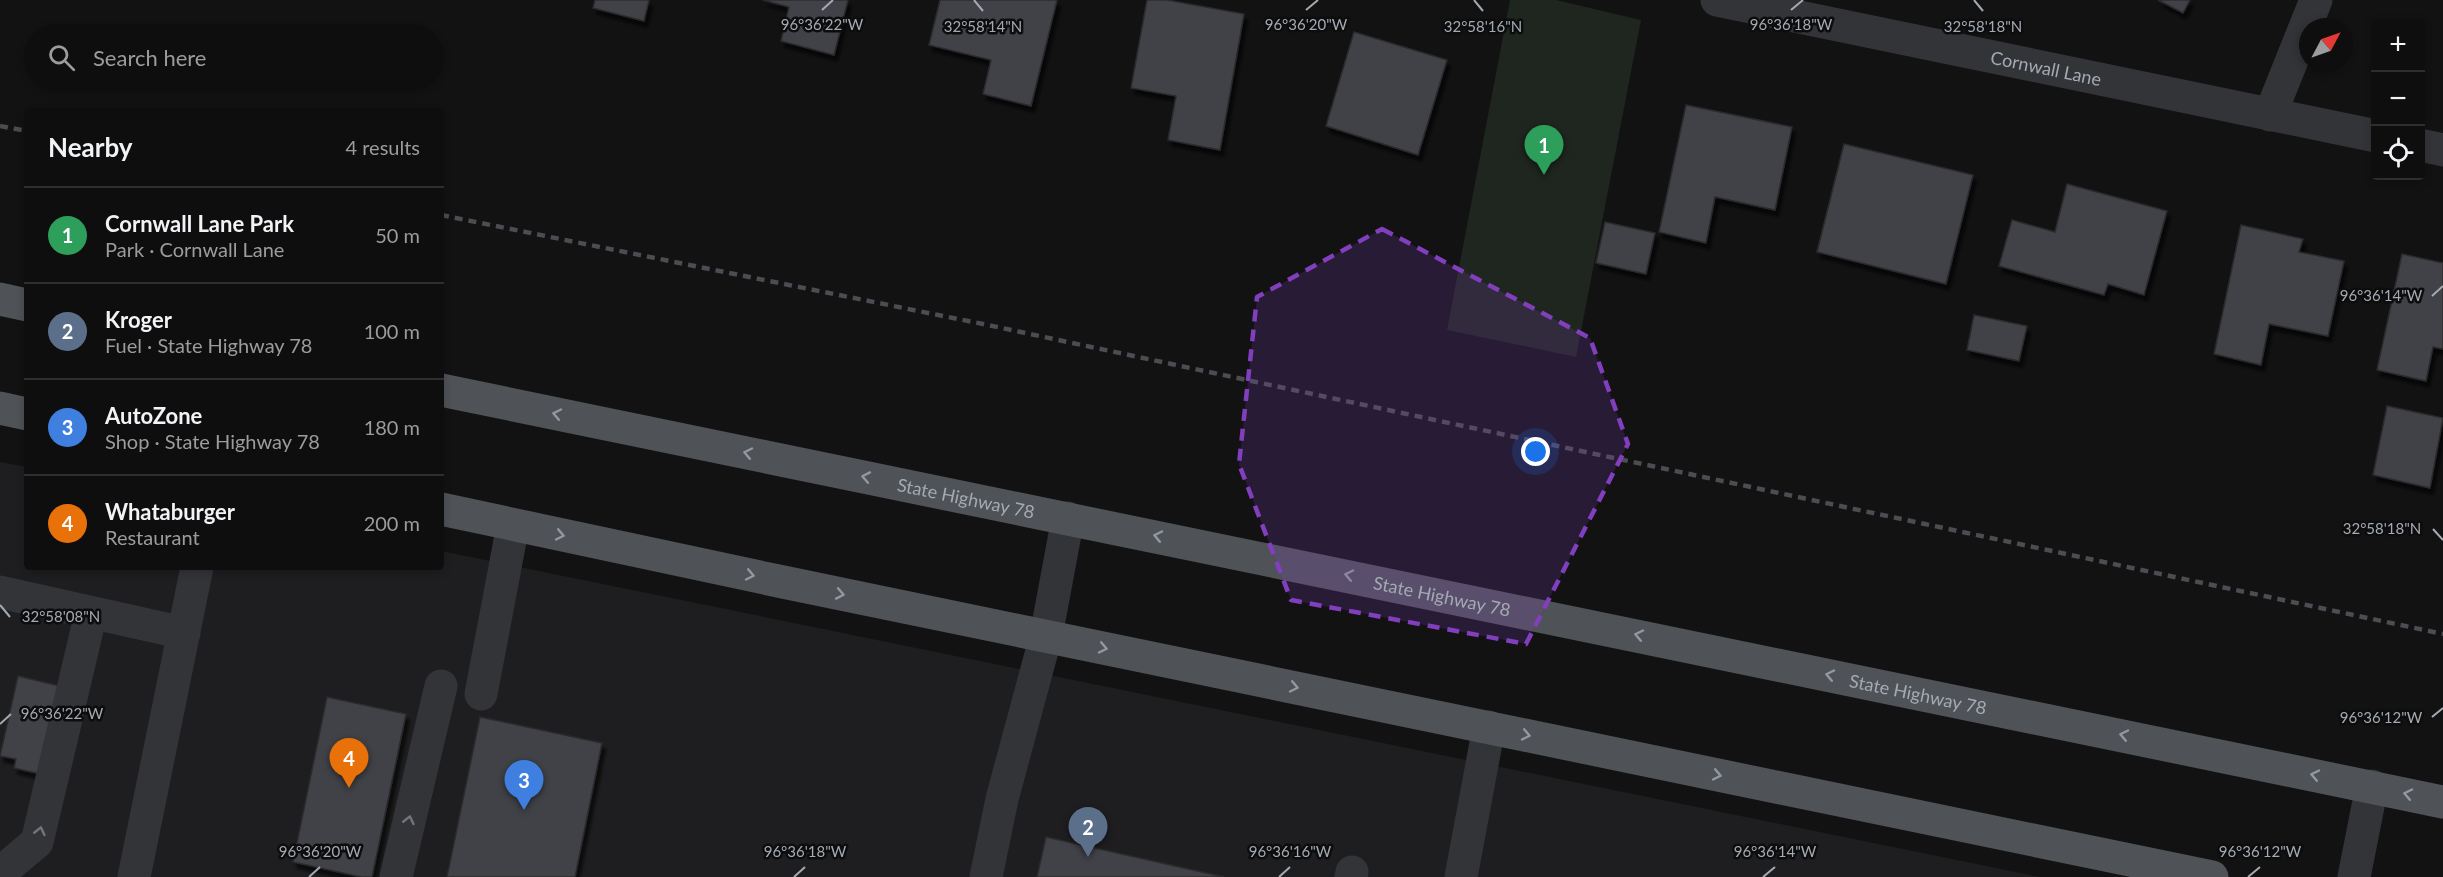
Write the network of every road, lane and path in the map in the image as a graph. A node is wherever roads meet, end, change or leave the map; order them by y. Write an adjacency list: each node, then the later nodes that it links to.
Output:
1 (1717, 0): 3 (street, Cornwall Lane)
2 (2316, 0): 3 (street)
3 (2270, 115): 4 (street, Cornwall Lane)
4 (2371, 135)
5 (2425, 146): 6 (street)
6 (2443, 150)
7 (0, 299): 8 (main road)
8 (24, 304)
9 (444, 391): 13 (main road, State Highway 78, one-way to 9)
10 (0, 408): 11 (main road)
11 (24, 413)
12 (444, 510): 14 (main road)
13 (1068, 518): 19 (street); 23 (main road, State Highway 78, one-way to 13)
14 (513, 525): 19 (main road, one-way to 19); 21 (street)
15 (196, 570): 18 (street)
16 (0, 592): 17 (street)
17 (91, 613): 18 (street); 25 (street, one-way to 17)
18 (184, 633): 26 (street)
19 (1046, 636): 22 (main road, one-way to 22); 28 (street)
20 (441, 686): 27 (street, one-way to 20)
21 (481, 694)
22 (1489, 728): 29 (street); 30 (main road, one-way to 30)
23 (2372, 786): 24 (main road, State Highway 78, one-way to 23); 31 (street)
24 (2443, 802)
25 (0, 873)
26 (134, 877)
27 (396, 877)
28 (986, 877)
29 (1461, 877)
30 (2212, 877)
31 (2355, 877)

